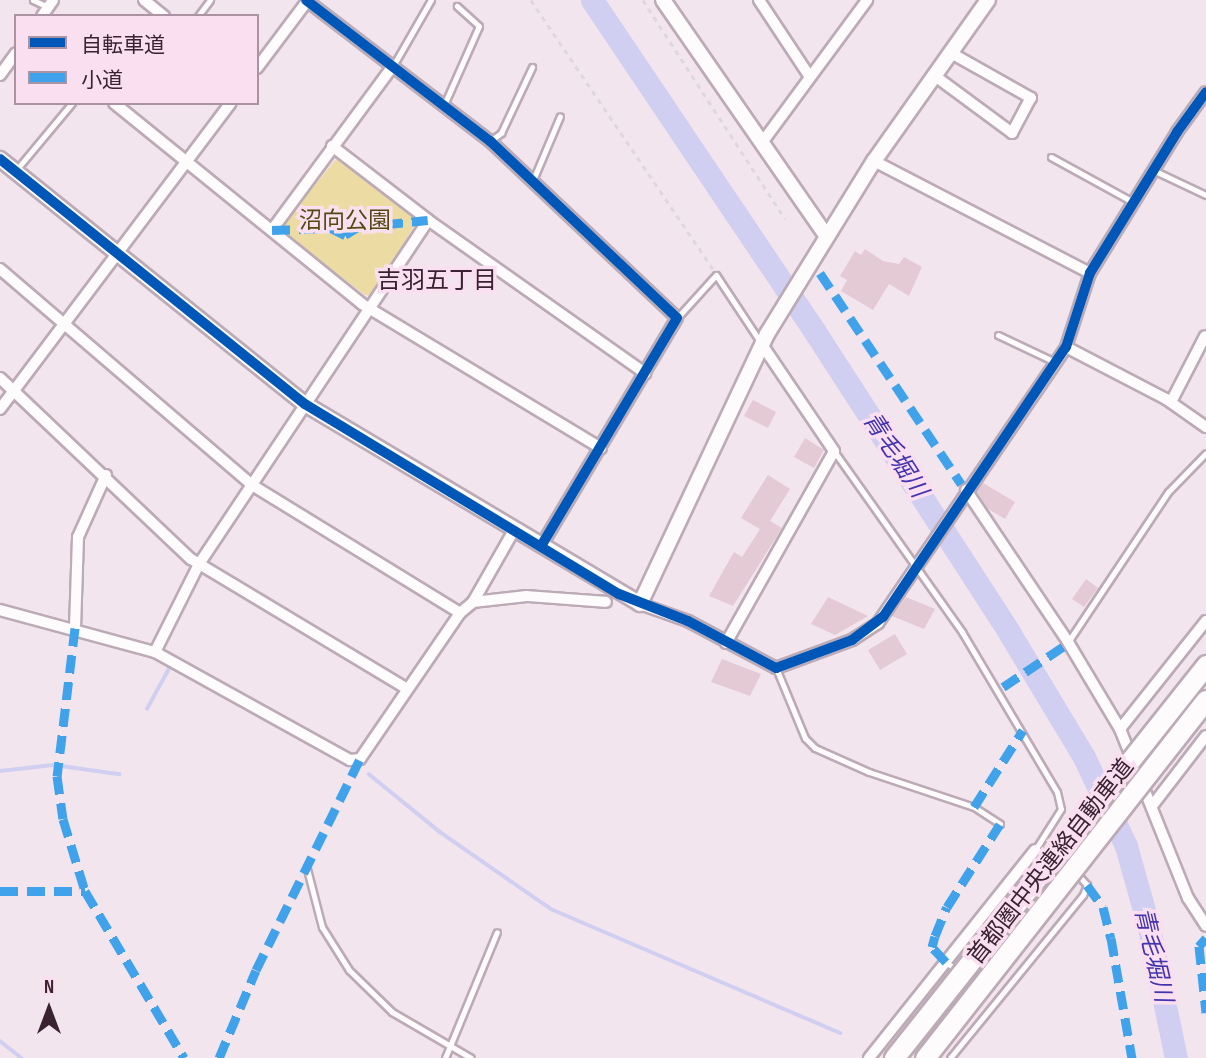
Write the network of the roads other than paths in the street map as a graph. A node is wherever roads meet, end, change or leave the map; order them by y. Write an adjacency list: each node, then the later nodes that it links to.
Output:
1 (33, 0): 10 (lane)
2 (144, 0): 11 (street)
3 (307, 0): 14 (street); 15 (street)
4 (430, 0): 15 (lane)
5 (663, 0): 27 (street)
6 (759, 0): 19 (street)
7 (988, 0): 12 (street)
8 (863, 2): 19 (street)
9 (457, 6): 24 (lane)
10 (47, 8)
11 (162, 14)
12 (951, 53): 18 (street); 18 (street)
13 (14, 56): 17 (street)
14 (259, 65)
15 (393, 66): 24 (street); 28 (street)
16 (532, 67): 26 (lane)
17 (0, 75)
18 (935, 76): 32 (street)
19 (810, 77): 27 (street)
20 (1206, 92): 33 (street)
21 (70, 105): 34 (lane)
22 (116, 105): 31 (street)
23 (229, 105): 31 (street)
24 (444, 105): 26 (street)
25 (560, 116): 35 (lane)
26 (490, 141): 35 (street)
27 (761, 144): 40 (street)
28 (332, 146): 38 (street); 39 (street)
29 (1051, 157): 37 (lane)
30 (0, 159): 34 (street)
31 (186, 161): 39 (street); 41 (street)
32 (874, 161): 40 (street); 43 (street)
33 (1153, 170): 36 (lane); 37 (street)
34 (15, 172): 41 (street)
35 (532, 181): 45 (street)
36 (1206, 195)
37 (1133, 202): 43 (street)
38 (428, 220): 44 (street); 52 (street)
39 (272, 230): 44 (street)
40 (826, 235): 49 (street)
41 (116, 252): 46 (street); 56 (street)
42 (0, 269): 46 (street)
43 (1090, 274): 50 (street)
44 (370, 309): 56 (street); 59 (street)
45 (677, 318): 49 (lane); 52 (street)
46 (64, 323): 54 (street); 63 (street)
47 (998, 335): 51 (lane)
48 (1205, 336): 55 (street)
49 (764, 338): 60 (street); 71 (street)
50 (1066, 347): 51 (street); 55 (street)
51 (1055, 362): 64 (street)
52 (645, 373): 59 (street)
53 (0, 378): 54 (street)
54 (13, 389): 57 (street); 62 (street)
55 (1171, 402): 58 (street)
56 (306, 404): 63 (street); 65 (street)
57 (0, 409)
58 (1206, 427)
59 (601, 448): 66 (street)
60 (834, 452): 67 (lane); 77 (street)
61 (1206, 453): 76 (lane)
62 (106, 475): 68 (street); 75 (street)
63 (252, 485): 68 (street); 73 (street)
64 (965, 492): 67 (street); 76 (street)
65 (514, 530): 66 (street); 69 (street)
66 (541, 547): 71 (street)
67 (917, 563): 80 (street); 87 (lane)
68 (199, 564): 78 (street); 81 (street)
69 (473, 602): 70 (street); 73 (street)
70 (606, 602)
71 (640, 604): 77 (street)
72 (0, 610): 75 (street)
73 (460, 613): 81 (street)
74 (1206, 621): 83 (street)
75 (75, 628): 78 (street)
76 (1068, 642): 83 (street)
77 (726, 643): 80 (street)
78 (155, 652): 81 (street)
79 (1206, 666): 97 (highway, 首都圏中央連絡自動車道, bridge)
80 (776, 668): 86 (lane)
81 (407, 689)
82 (1206, 700): 98 (highway, 首都圏中央連絡自動車道, bridge)
83 (1120, 729): 85 (street)
84 (1206, 736): 85 (street)
85 (1152, 806): 89 (street)
86 (1000, 824)
87 (1035, 850): 91 (street); 92 (lane)
88 (307, 869): 93 (lane)
89 (1206, 926)
90 (497, 932): 93 (lane)
91 (946, 962): 92 (lane); 96 (street)
92 (996, 1003): 99 (lane)
93 (451, 1043): 94 (lane); 95 (lane)
94 (445, 1058)
95 (471, 1058)
96 (869, 1058)
97 (894, 1058)
98 (925, 1058)
99 (950, 1058)

